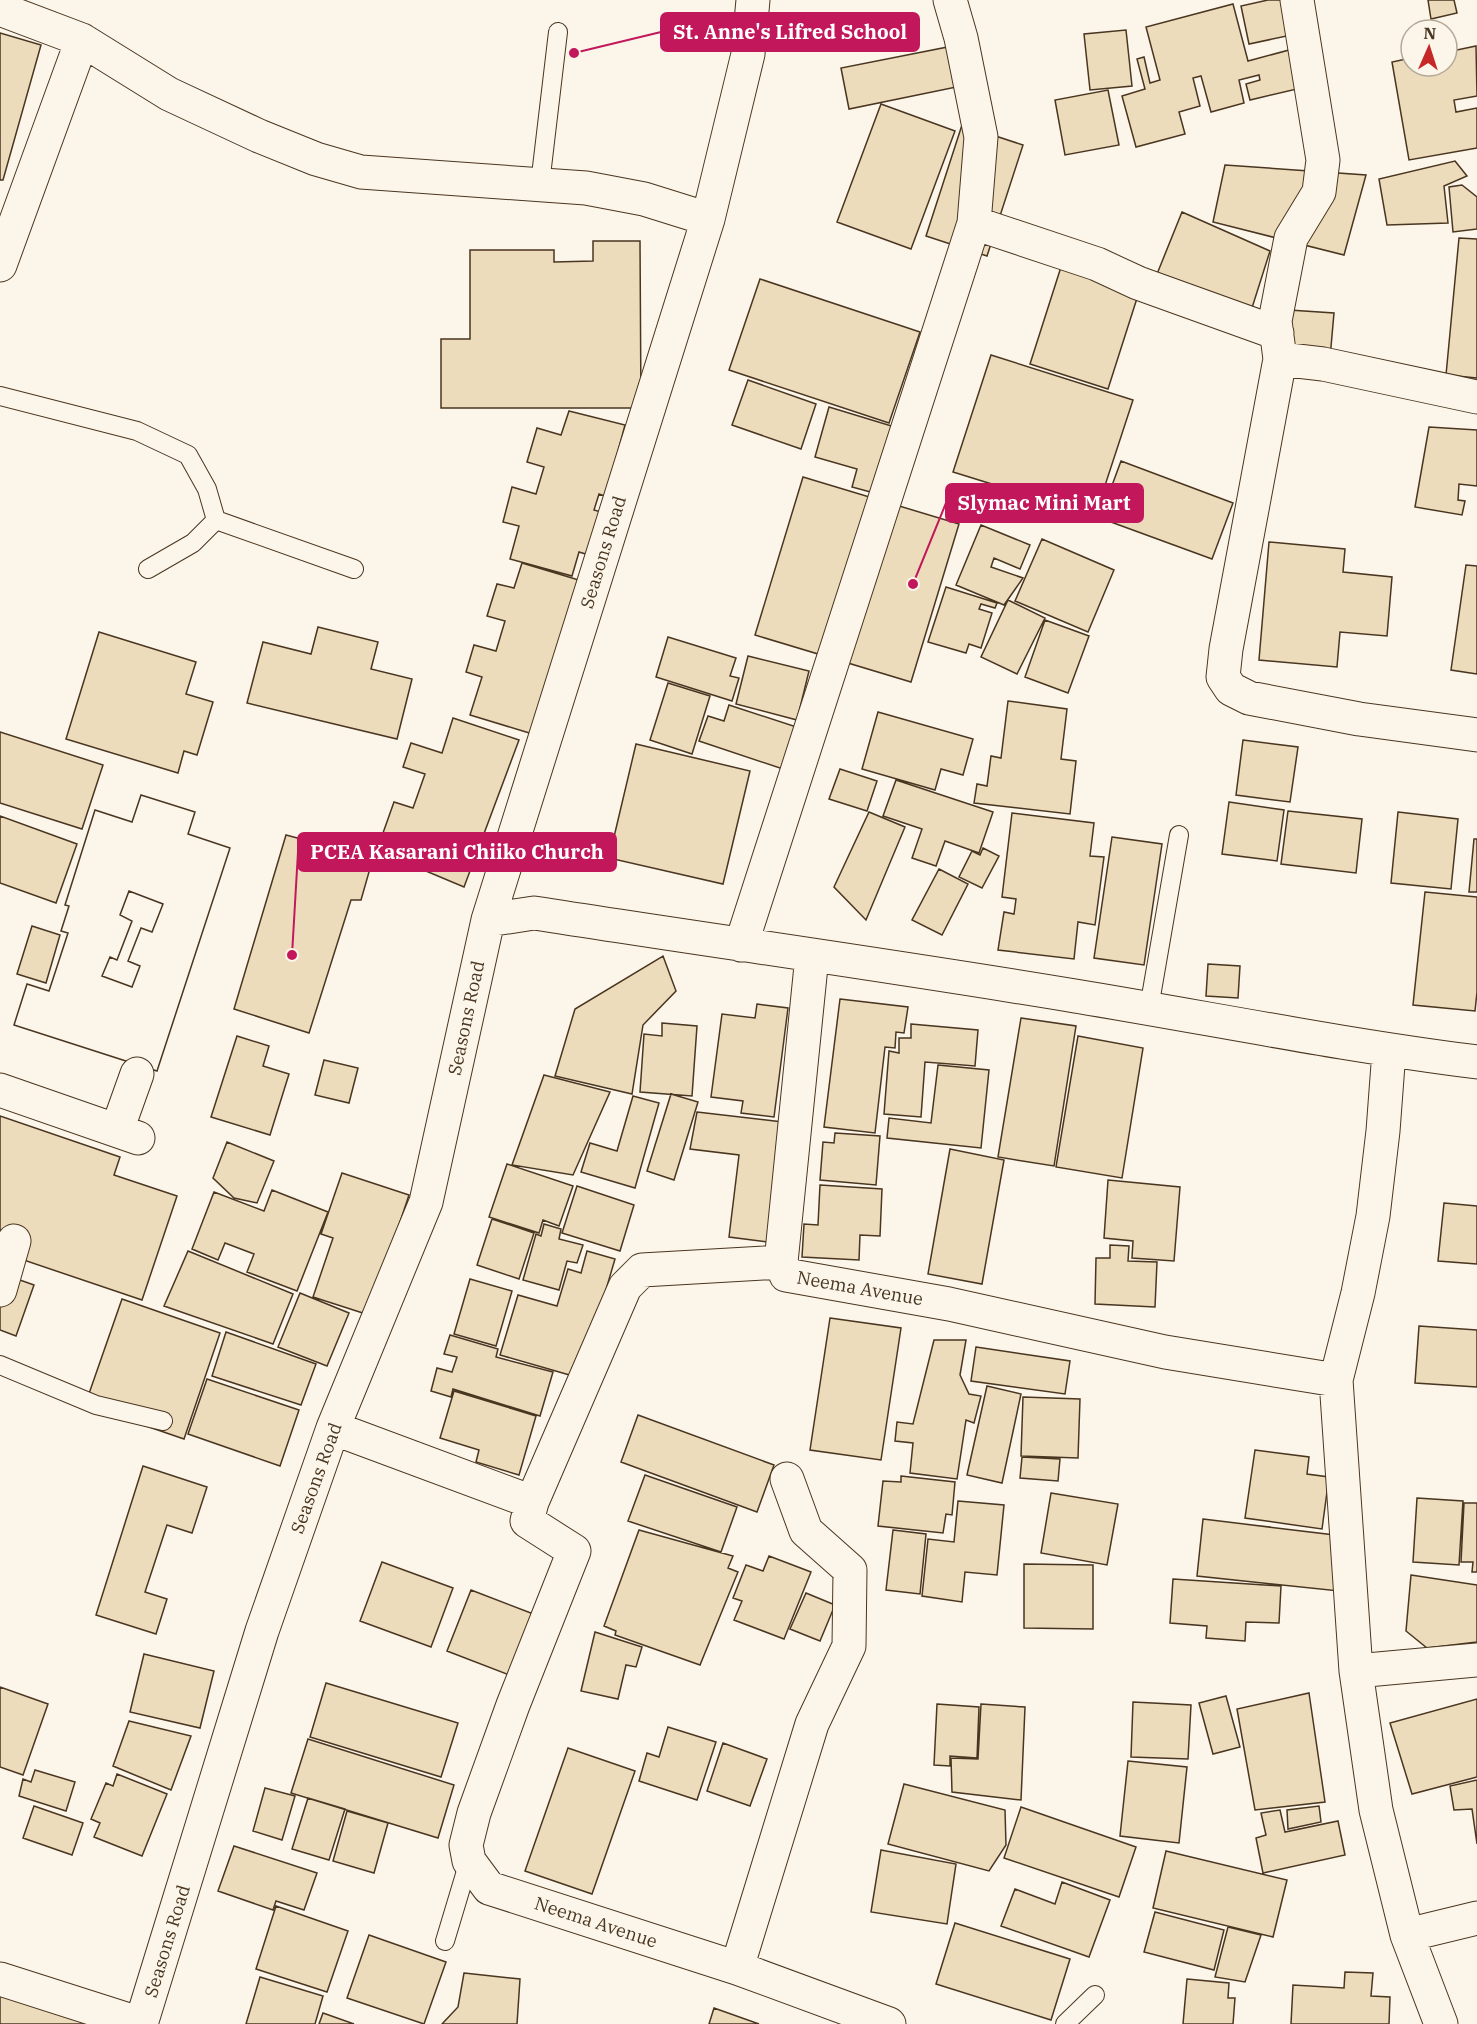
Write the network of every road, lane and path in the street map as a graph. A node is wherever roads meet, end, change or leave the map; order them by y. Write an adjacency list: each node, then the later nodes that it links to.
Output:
1 (753, 0): 8 (street, Seasons Road)
2 (950, 0): 9 (street)
3 (1297, 0): 11 (street)
4 (0, 9): 6 (street)
5 (558, 33): 7 (lane)
6 (82, 40): 7 (street); 10 (street)
7 (540, 184): 8 (street)
8 (708, 219): 19 (street, Seasons Road)
9 (974, 223): 11 (street); 20 (street)
10 (0, 265)
11 (1279, 346): 13 (street); 17 (street)
12 (0, 396): 14 (lane)
13 (1477, 398)
14 (216, 520): 15 (lane); 16 (lane)
15 (148, 569)
16 (354, 569)
17 (1477, 735)
18 (1179, 835): 22 (lane)
19 (488, 920): 20 (street); 33 (street, Seasons Road)
20 (741, 945): 21 (street)
21 (812, 956): 22 (street); 28 (street)
22 (1149, 1008): 23 (street)
23 (1389, 1051): 24 (street); 31 (street)
24 (1477, 1062)
25 (137, 1074): 26 (street)
26 (0, 1090)
27 (14, 1241): 29 (street)
28 (781, 1262): 31 (street, Neema Avenue); 35 (street, Neema Avenue)
29 (0, 1290)
30 (0, 1365): 32 (lane)
31 (1336, 1380): 37 (street)
32 (163, 1421)
33 (333, 1428): 35 (street); 45 (street, Seasons Road)
34 (787, 1479): 42 (street)
35 (532, 1502): 38 (street)
36 (1477, 1660): 37 (street)
37 (1356, 1671): 40 (street)
38 (469, 1861): 41 (lane); 42 (street, Neema Avenue)
39 (1477, 1918): 40 (street)
40 (1407, 1935): 48 (street)
41 (445, 1941)
42 (737, 1968): 46 (street, Neema Avenue)
43 (0, 1979): 45 (street)
44 (1095, 1995): 47 (lane)
45 (141, 2024)
46 (889, 2024)
47 (1065, 2024)
48 (1441, 2024)

